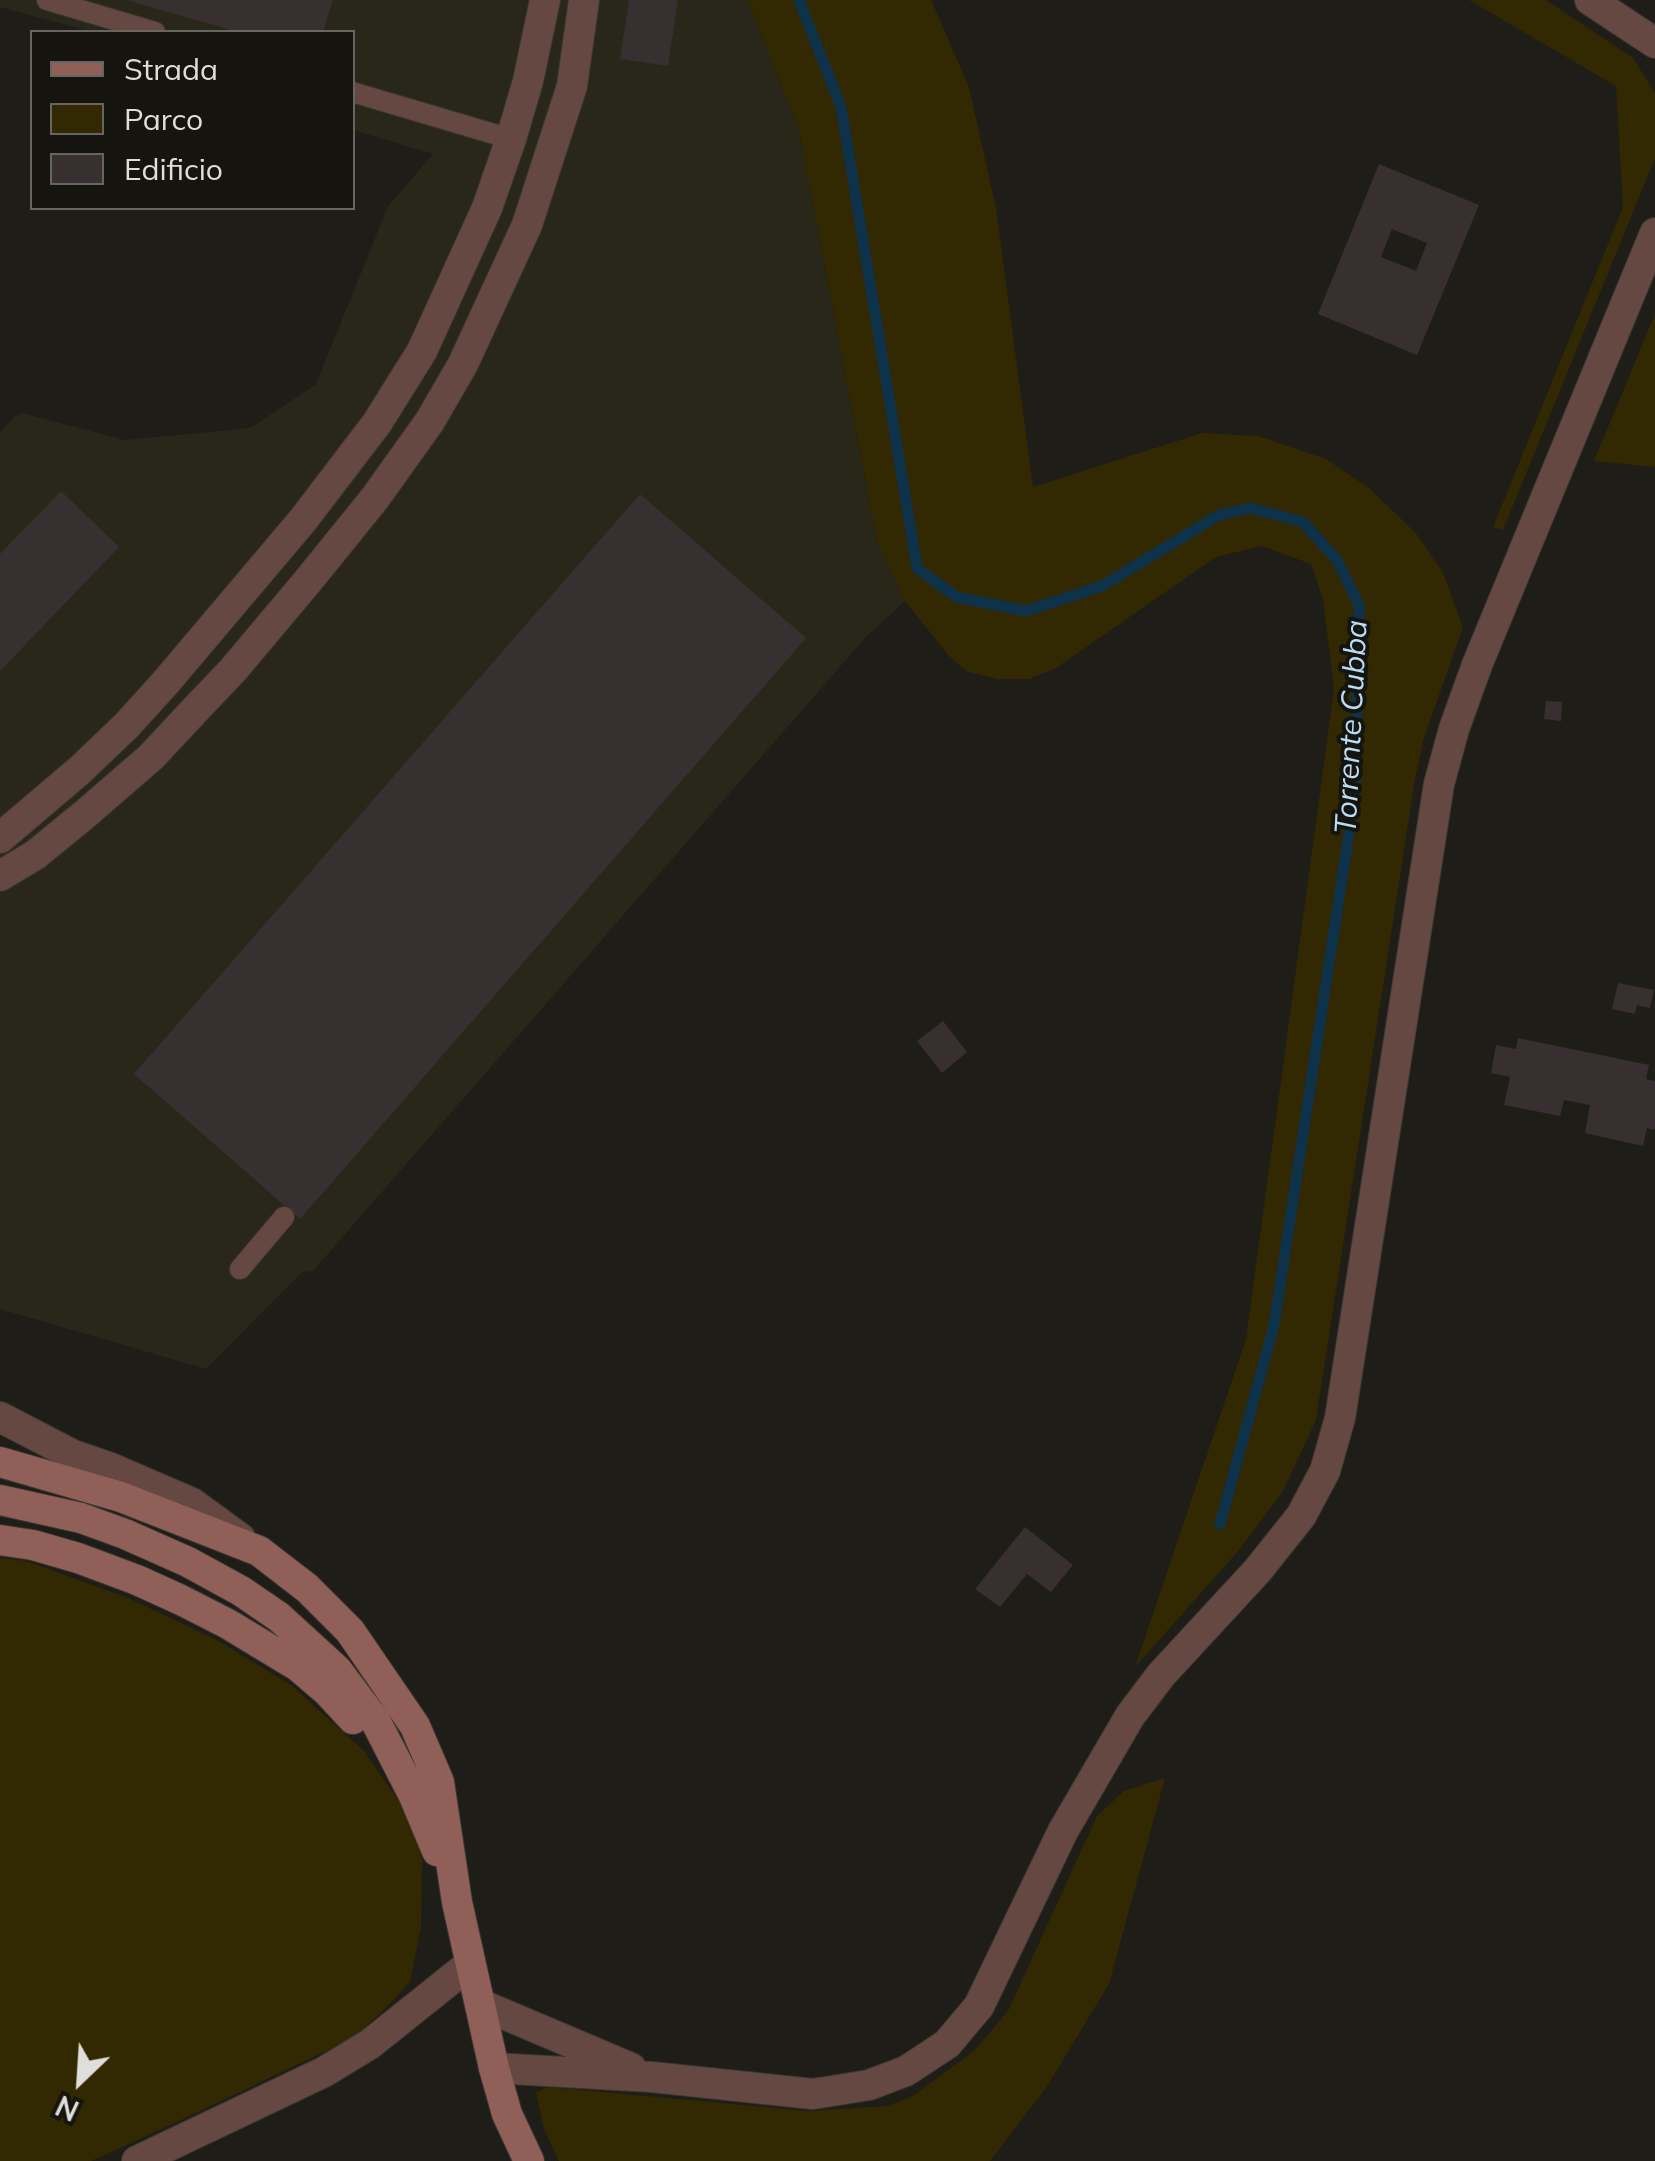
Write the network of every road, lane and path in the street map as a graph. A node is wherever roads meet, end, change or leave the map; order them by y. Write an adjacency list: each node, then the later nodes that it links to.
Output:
1 (47, 0): 5 (lane)
2 (545, 0): 8 (street)
3 (584, 0): 11 (street)
4 (1590, 0): 6 (street)
5 (148, 30)
6 (1655, 43)
7 (355, 93): 8 (lane)
8 (511, 140): 10 (street)
9 (1655, 233): 26 (street)
10 (0, 838)
11 (36, 855): 12 (street); 13 (street)
12 (0, 876)
13 (0, 890)
14 (284, 1217): 15 (lane)
15 (240, 1270)
16 (0, 1417): 20 (street)
17 (0, 1462): 20 (main road)
18 (0, 1500): 21 (main road)
19 (0, 1540): 21 (main road)
20 (259, 1551): 22 (main road)
21 (400, 1769): 22 (main road)
22 (457, 1902): 23 (main road)
23 (470, 1964): 24 (main road); 27 (street)
24 (480, 2004): 25 (main road); 26 (street)
25 (494, 2068): 26 (street); 28 (main road)
26 (652, 2077)
27 (137, 2161)
28 (529, 2161)

